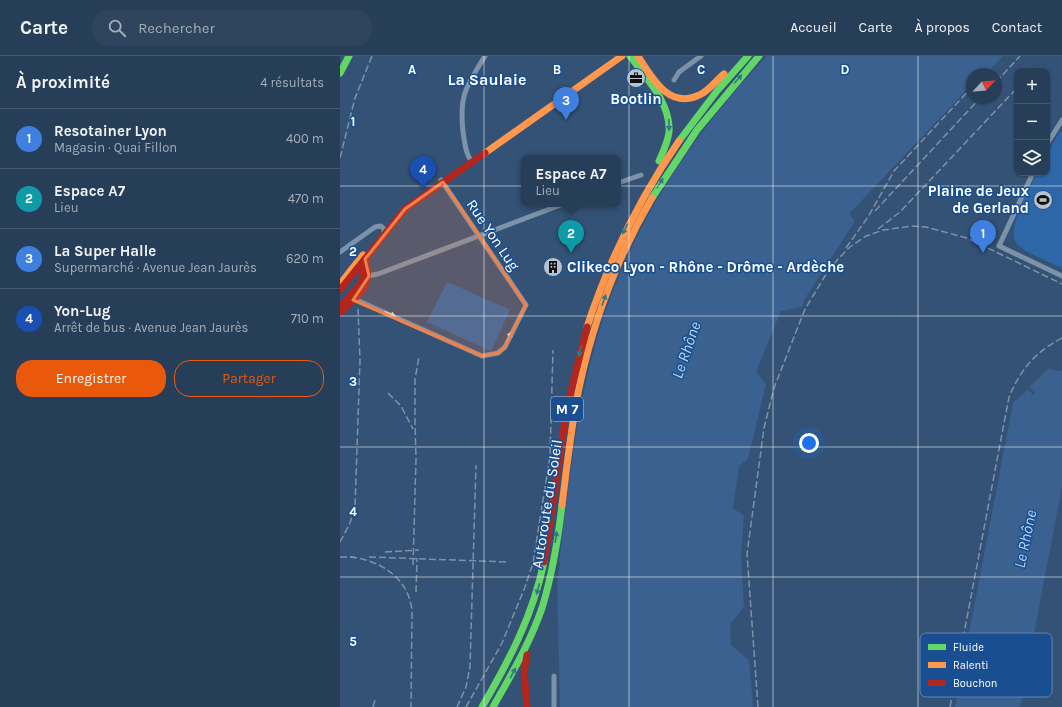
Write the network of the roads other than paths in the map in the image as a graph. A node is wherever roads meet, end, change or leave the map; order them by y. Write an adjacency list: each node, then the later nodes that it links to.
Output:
1 (349, 56): 10 (main road)
2 (485, 56): 15 (street)
3 (622, 56): 15 (main road)
4 (630, 56): 20 (main road, one-way to 20)
5 (638, 56): 7 (main road)
6 (701, 56): 12 (street)
7 (744, 56)
8 (748, 56): 20 (main road, Autoroute du Soleil / M 7)
9 (760, 56): 34 (main road, Autoroute du Soleil / M 7, one-way to 9)
10 (342, 62): 11 (main road)
11 (340, 73)
12 (674, 80)
13 (1062, 120): 14 (street)
14 (1050, 140)
15 (471, 161): 18 (main road)
16 (641, 175): 19 (street)
17 (1033, 176): 27 (street)
18 (442, 181): 22 (main road); 23 (street, Rue Yon Lug)
19 (621, 182)
20 (637, 206): 36 (main road, Autoroute du Soleil / M 7, one-way to 36)
21 (555, 207): 23 (street)
22 (381, 234): 24 (street); 25 (main road); 25 (main road)
23 (479, 236): 26 (street); 31 (street, Rue Yon Lug, one-way to 23)
24 (340, 252)
25 (362, 263): 26 (main road); 28 (main road); 30 (main road)
26 (367, 276): 29 (main road); 31 (main road)
27 (1062, 276)
28 (340, 285)
29 (359, 286): 31 (street); 32 (main road)
30 (340, 290)
31 (353, 300): 33 (main road)
32 (340, 308)
33 (340, 313)
34 (540, 612): 39 (main road, Autoroute du Soleil / M 7, one-way to 34); 40 (main road)
35 (554, 676): 41 (street)
36 (494, 687): 37 (main road); 38 (main road, Autoroute du Soleil / M 7)
37 (478, 707)
38 (482, 707)
39 (493, 707)
40 (527, 707)
41 (554, 707)

